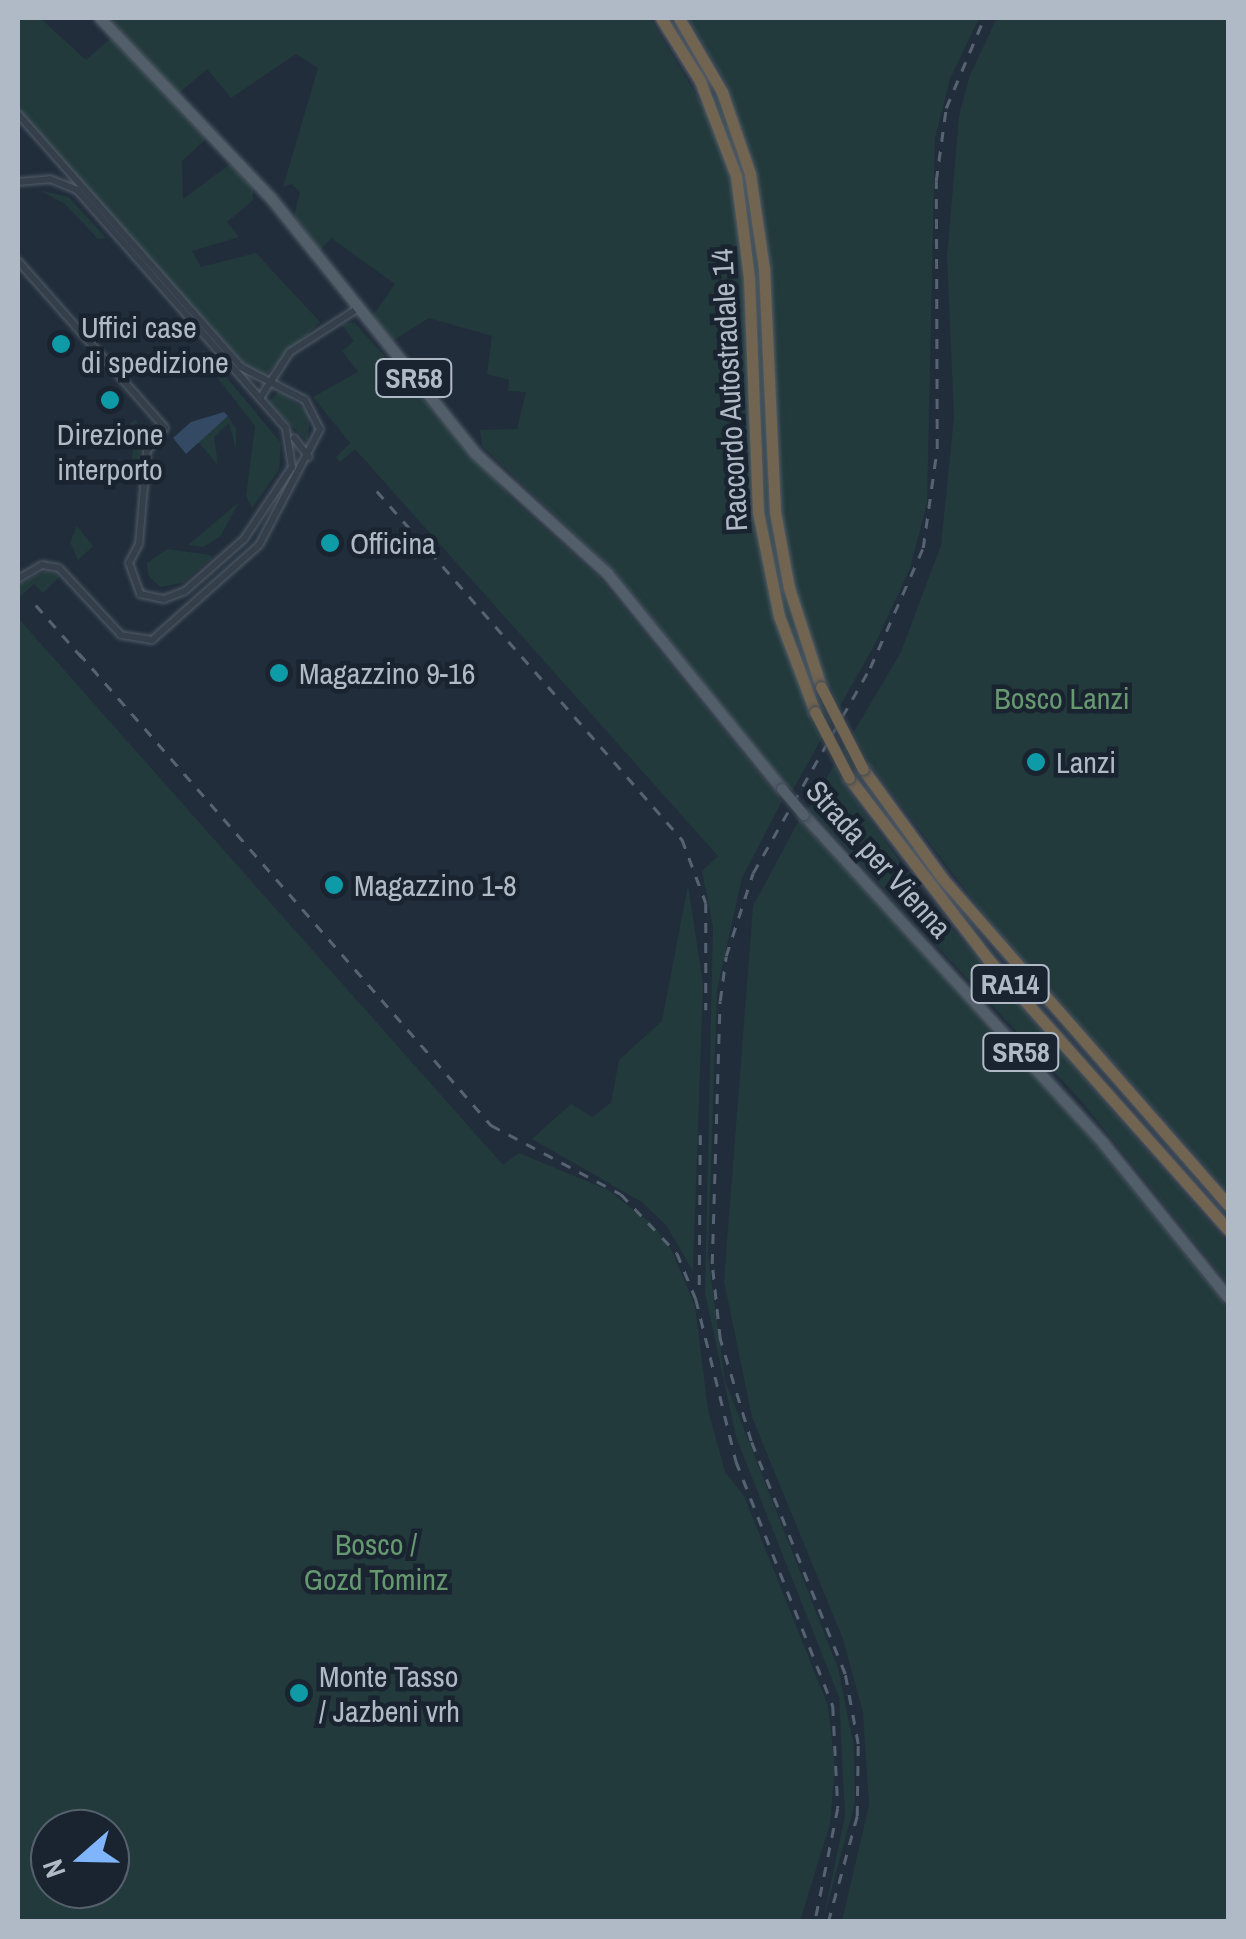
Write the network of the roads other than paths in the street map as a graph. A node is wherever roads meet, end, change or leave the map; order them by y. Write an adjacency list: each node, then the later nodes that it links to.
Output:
1 (100, 18): 7 (main road, SR58)
2 (661, 18): 14 (highway, Raccordo Autostradale 14 / RA14, bridge)
3 (679, 18): 13 (highway, Raccordo Autostradale 14 / RA14, bridge)
4 (18, 114): 8 (street)
5 (18, 182): 9 (street)
6 (18, 261): 10 (street)
7 (357, 309): 8 (street); 15 (main road, Strada per Vienna / SR58, bridge)
8 (269, 383): 9 (street); 11 (street)
9 (260, 398): 10 (street)
10 (286, 428): 11 (street)
11 (309, 457): 12 (street)
12 (18, 579)
13 (1228, 1205)
14 (1226, 1226)
15 (1228, 1298)

